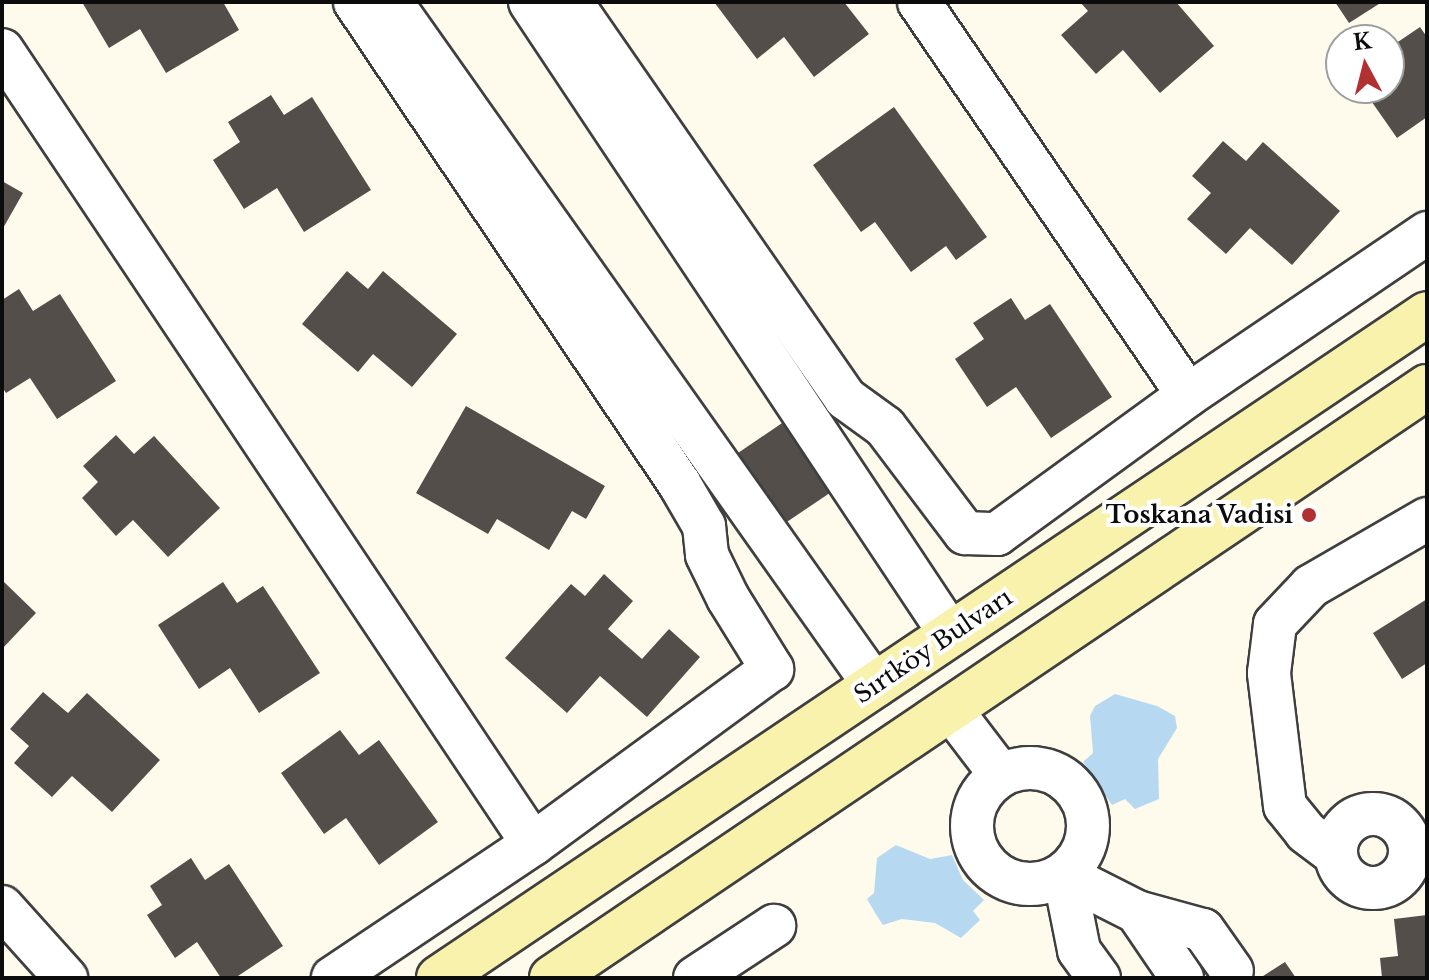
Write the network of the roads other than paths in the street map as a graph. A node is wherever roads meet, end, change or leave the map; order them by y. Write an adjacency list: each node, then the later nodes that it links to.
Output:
1 (355, 2): 18 (street)
2 (391, 2): 13 (street)
3 (530, 2): 12 (street)
4 (571, 2): 10 (street)
5 (919, 2): 10 (street)
6 (2, 50): 18 (street)
7 (1427, 233): 10 (street)
8 (1427, 314): 12 (main road, Sırtköy Bulvarı)
9 (1427, 387): 14 (main road)
10 (1188, 395)
11 (1427, 519): 19 (street)
12 (951, 635): 13 (main road, Sırtköy Bulvarı); 14 (main road)
13 (875, 686): 15 (main road); 28 (main road, Sırtköy Bulvarı)
14 (969, 699): 15 (main road); 16 (street)
15 (912, 738): 29 (main road)
16 (1000, 774): 20 (street); 20 (street)
17 (1418, 840): 19 (street); 19 (street)
18 (533, 844): 27 (street)
19 (1336, 855)
20 (1064, 875): 22 (street); 24 (street)
21 (2, 907): 26 (street)
22 (1137, 912): 25 (street); 31 (street)
23 (774, 926): 30 (street)
24 (1081, 969)
25 (1232, 971)
26 (66, 978)
27 (333, 978)
28 (439, 978)
29 (552, 978)
30 (695, 978)
31 (1182, 978)

